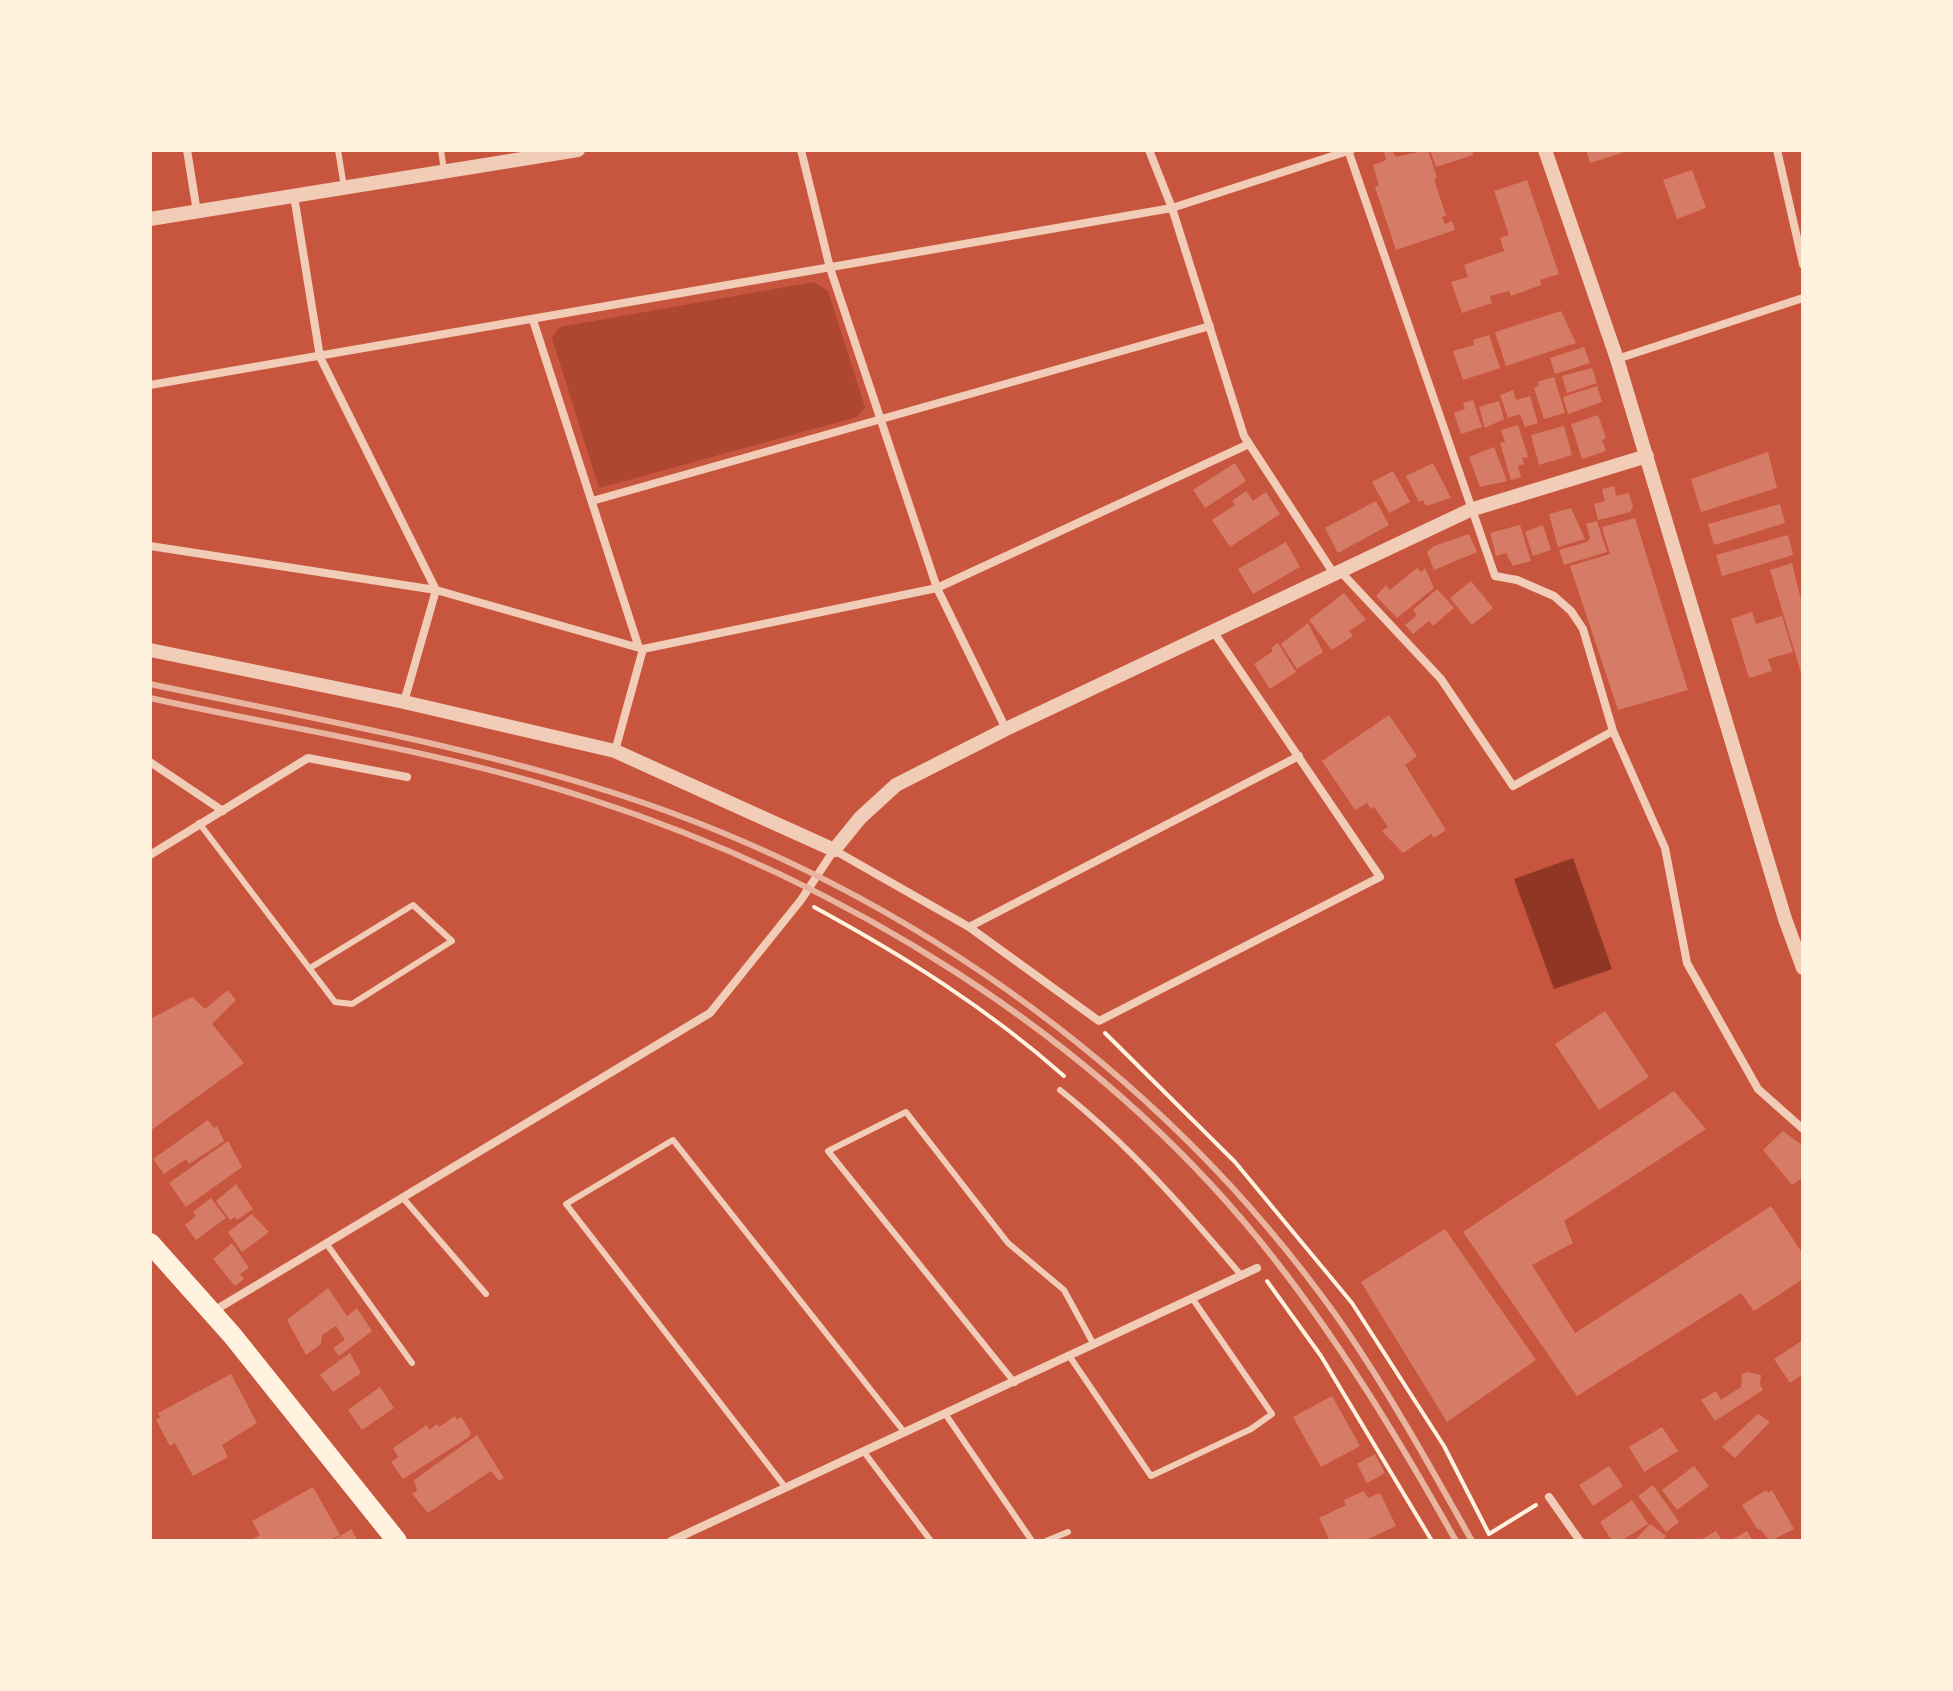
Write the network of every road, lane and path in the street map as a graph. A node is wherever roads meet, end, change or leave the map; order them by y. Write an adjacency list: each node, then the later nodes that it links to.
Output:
1 (187, 150): 15 (street)
2 (338, 150): 12 (lane)
3 (441, 150): 11 (lane)
4 (578, 150): 10 (street)
5 (801, 150): 18 (street)
6 (1149, 150): 14 (street)
7 (1349, 150): 14 (street); 29 (street)
8 (1545, 150): 23 (street)
9 (1777, 150): 17 (street)
10 (542, 153): 11 (street)
11 (444, 171): 12 (street)
12 (344, 187): 13 (street)
13 (294, 196): 15 (street); 22 (street)
14 (1172, 208): 18 (street); 21 (street)
15 (197, 212): 16 (street)
16 (150, 219)
17 (1803, 264)
18 (830, 268): 20 (street); 25 (street)
19 (1803, 298): 23 (street)
20 (533, 320): 22 (street); 28 (street)
21 (1210, 326): 25 (street); 26 (street)
22 (320, 357): 24 (street); 33 (street)
23 (1617, 359): 27 (street)
24 (150, 385)
25 (879, 420): 28 (street); 32 (street)
26 (1249, 444): 31 (street); 32 (street)
27 (1647, 456): 29 (street); 50 (street)
28 (592, 501): 35 (street)
29 (1470, 510): 31 (street); 39 (street)
30 (150, 546): 33 (street)
31 (1337, 573): 34 (street); 39 (street)
32 (937, 588): 35 (street); 38 (street)
33 (436, 590): 35 (street); 37 (street)
34 (1213, 631): 38 (street); 41 (street)
35 (641, 648): 40 (street)
36 (150, 650): 37 (street)
37 (404, 702): 40 (street)
38 (1006, 729): 46 (street)
39 (1613, 731): 53 (street)
40 (615, 751): 46 (street)
41 (1299, 756): 48 (street); 51 (street)
42 (150, 762): 44 (street)
43 (407, 777): 44 (street)
44 (223, 811): 45 (street)
45 (199, 823): 47 (street); 49 (lane)
46 (834, 850): 48 (street); 54 (street)
47 (150, 855)
48 (969, 927): 51 (street)
49 (310, 968): 49 (lane)
50 (1803, 968)
51 (1099, 1021): 70 (path)
52 (1060, 1090): 58 (lane)
53 (1803, 1129)
54 (403, 1198): 56 (street); 59 (lane)
55 (150, 1243): 61 (main road)
56 (326, 1243): 61 (street); 64 (lane)
57 (1257, 1268): 58 (street)
58 (1241, 1275): 60 (street)
59 (486, 1294)
60 (1192, 1298): 62 (street); 63 (lane)
61 (212, 1312): 72 (main road)
62 (1094, 1345): 63 (street); 65 (lane)
63 (1070, 1357): 65 (street)
64 (412, 1363)
65 (1015, 1383): 66 (street)
66 (946, 1415): 67 (street); 75 (lane)
67 (905, 1433): 68 (street); 69 (lane)
68 (864, 1452): 69 (street); 74 (lane)
69 (786, 1488): 73 (street)
70 (1549, 1497): 77 (street)
71 (1068, 1532): 76 (lane)
72 (397, 1541)
73 (671, 1541)
74 (931, 1541)
75 (1032, 1541)
76 (1046, 1541)
77 (1580, 1541)

